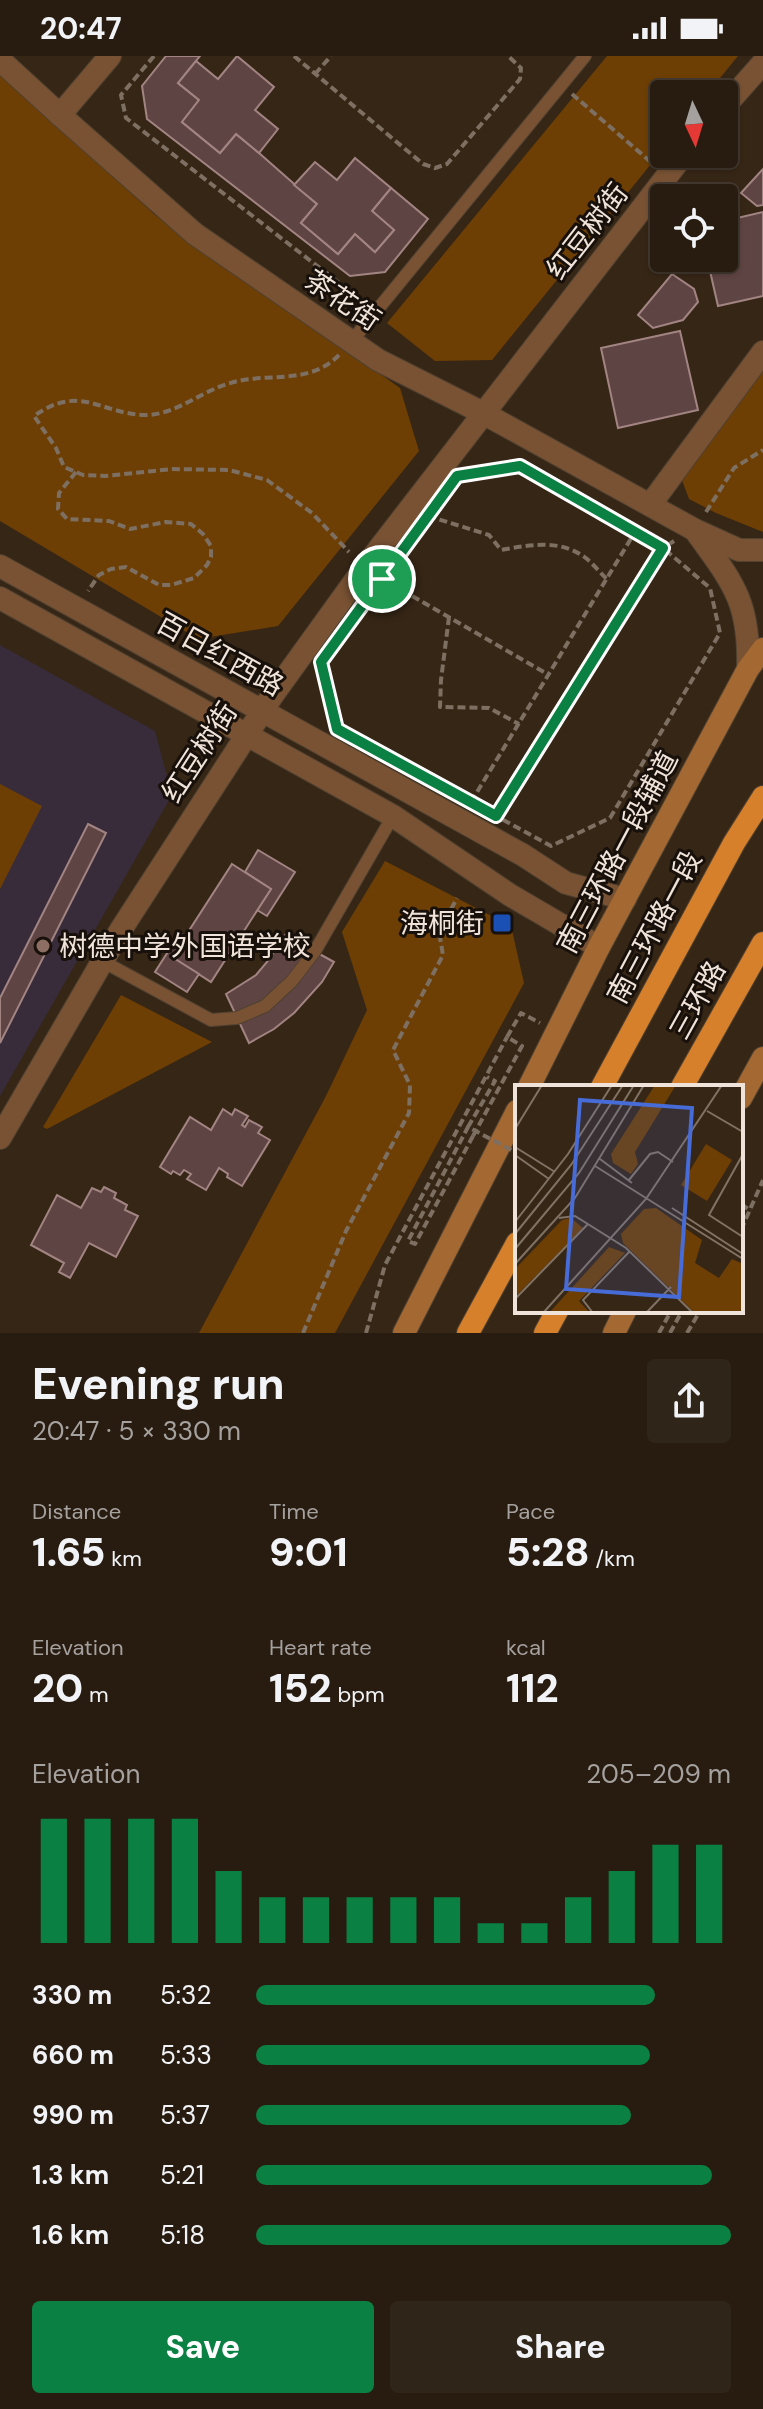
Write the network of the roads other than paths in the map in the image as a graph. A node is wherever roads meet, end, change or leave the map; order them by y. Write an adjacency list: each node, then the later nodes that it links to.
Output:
1 (110, 56): 6 (street)
2 (585, 56): 8 (lane)
3 (0, 60): 6 (street, 茶花街)
4 (763, 63): 5 (street)
5 (738, 91)
6 (60, 115): 8 (street, 茶花街)
7 (673, 168): 10 (street, 红豆树街)
8 (351, 342): 10 (street, 茶花街)
9 (763, 352): 11 (street)
10 (483, 413): 11 (street, 茶花街); 18 (street, 红豆树街)
11 (650, 505): 12 (street, 茶花街)
12 (695, 530): 13 (street, 茶花街); 17 (street, 茶花街)
13 (763, 550)
14 (0, 566): 18 (street, 百日红西路)
15 (0, 598): 19 (street, 百日红西路)
16 (763, 649): 17 (main road, 南三环路一段辅道)
17 (748, 669): 22 (main road, 南三环路一段辅道)
18 (262, 711): 19 (street, 红豆树街); 22 (street, 百日红西路)
19 (246, 734): 21 (street, 百日红西路); 25 (street, 红豆树街)
20 (763, 797): 28 (highway, 南三环路一段)
21 (393, 816): 24 (street, 百日红西路); 25 (lane)
22 (625, 899): 24 (main road, 南三环路一段辅道)
23 (763, 943): 29 (highway, 三环路)
24 (599, 947): 27 (main road, 南三环路一段辅道)
25 (102, 961): 32 (street, 红豆树街)
26 (763, 1058): 30 (main road)
27 (530, 1085)
28 (603, 1085)
29 (683, 1085)
30 (743, 1094)
31 (515, 1115): 36 (main road)
32 (0, 1138)
33 (515, 1247): 37 (highway)
34 (556, 1313): 38 (highway)
35 (624, 1313): 39 (main road)
36 (404, 1333)
37 (468, 1333)
38 (545, 1333)
39 (614, 1333)

